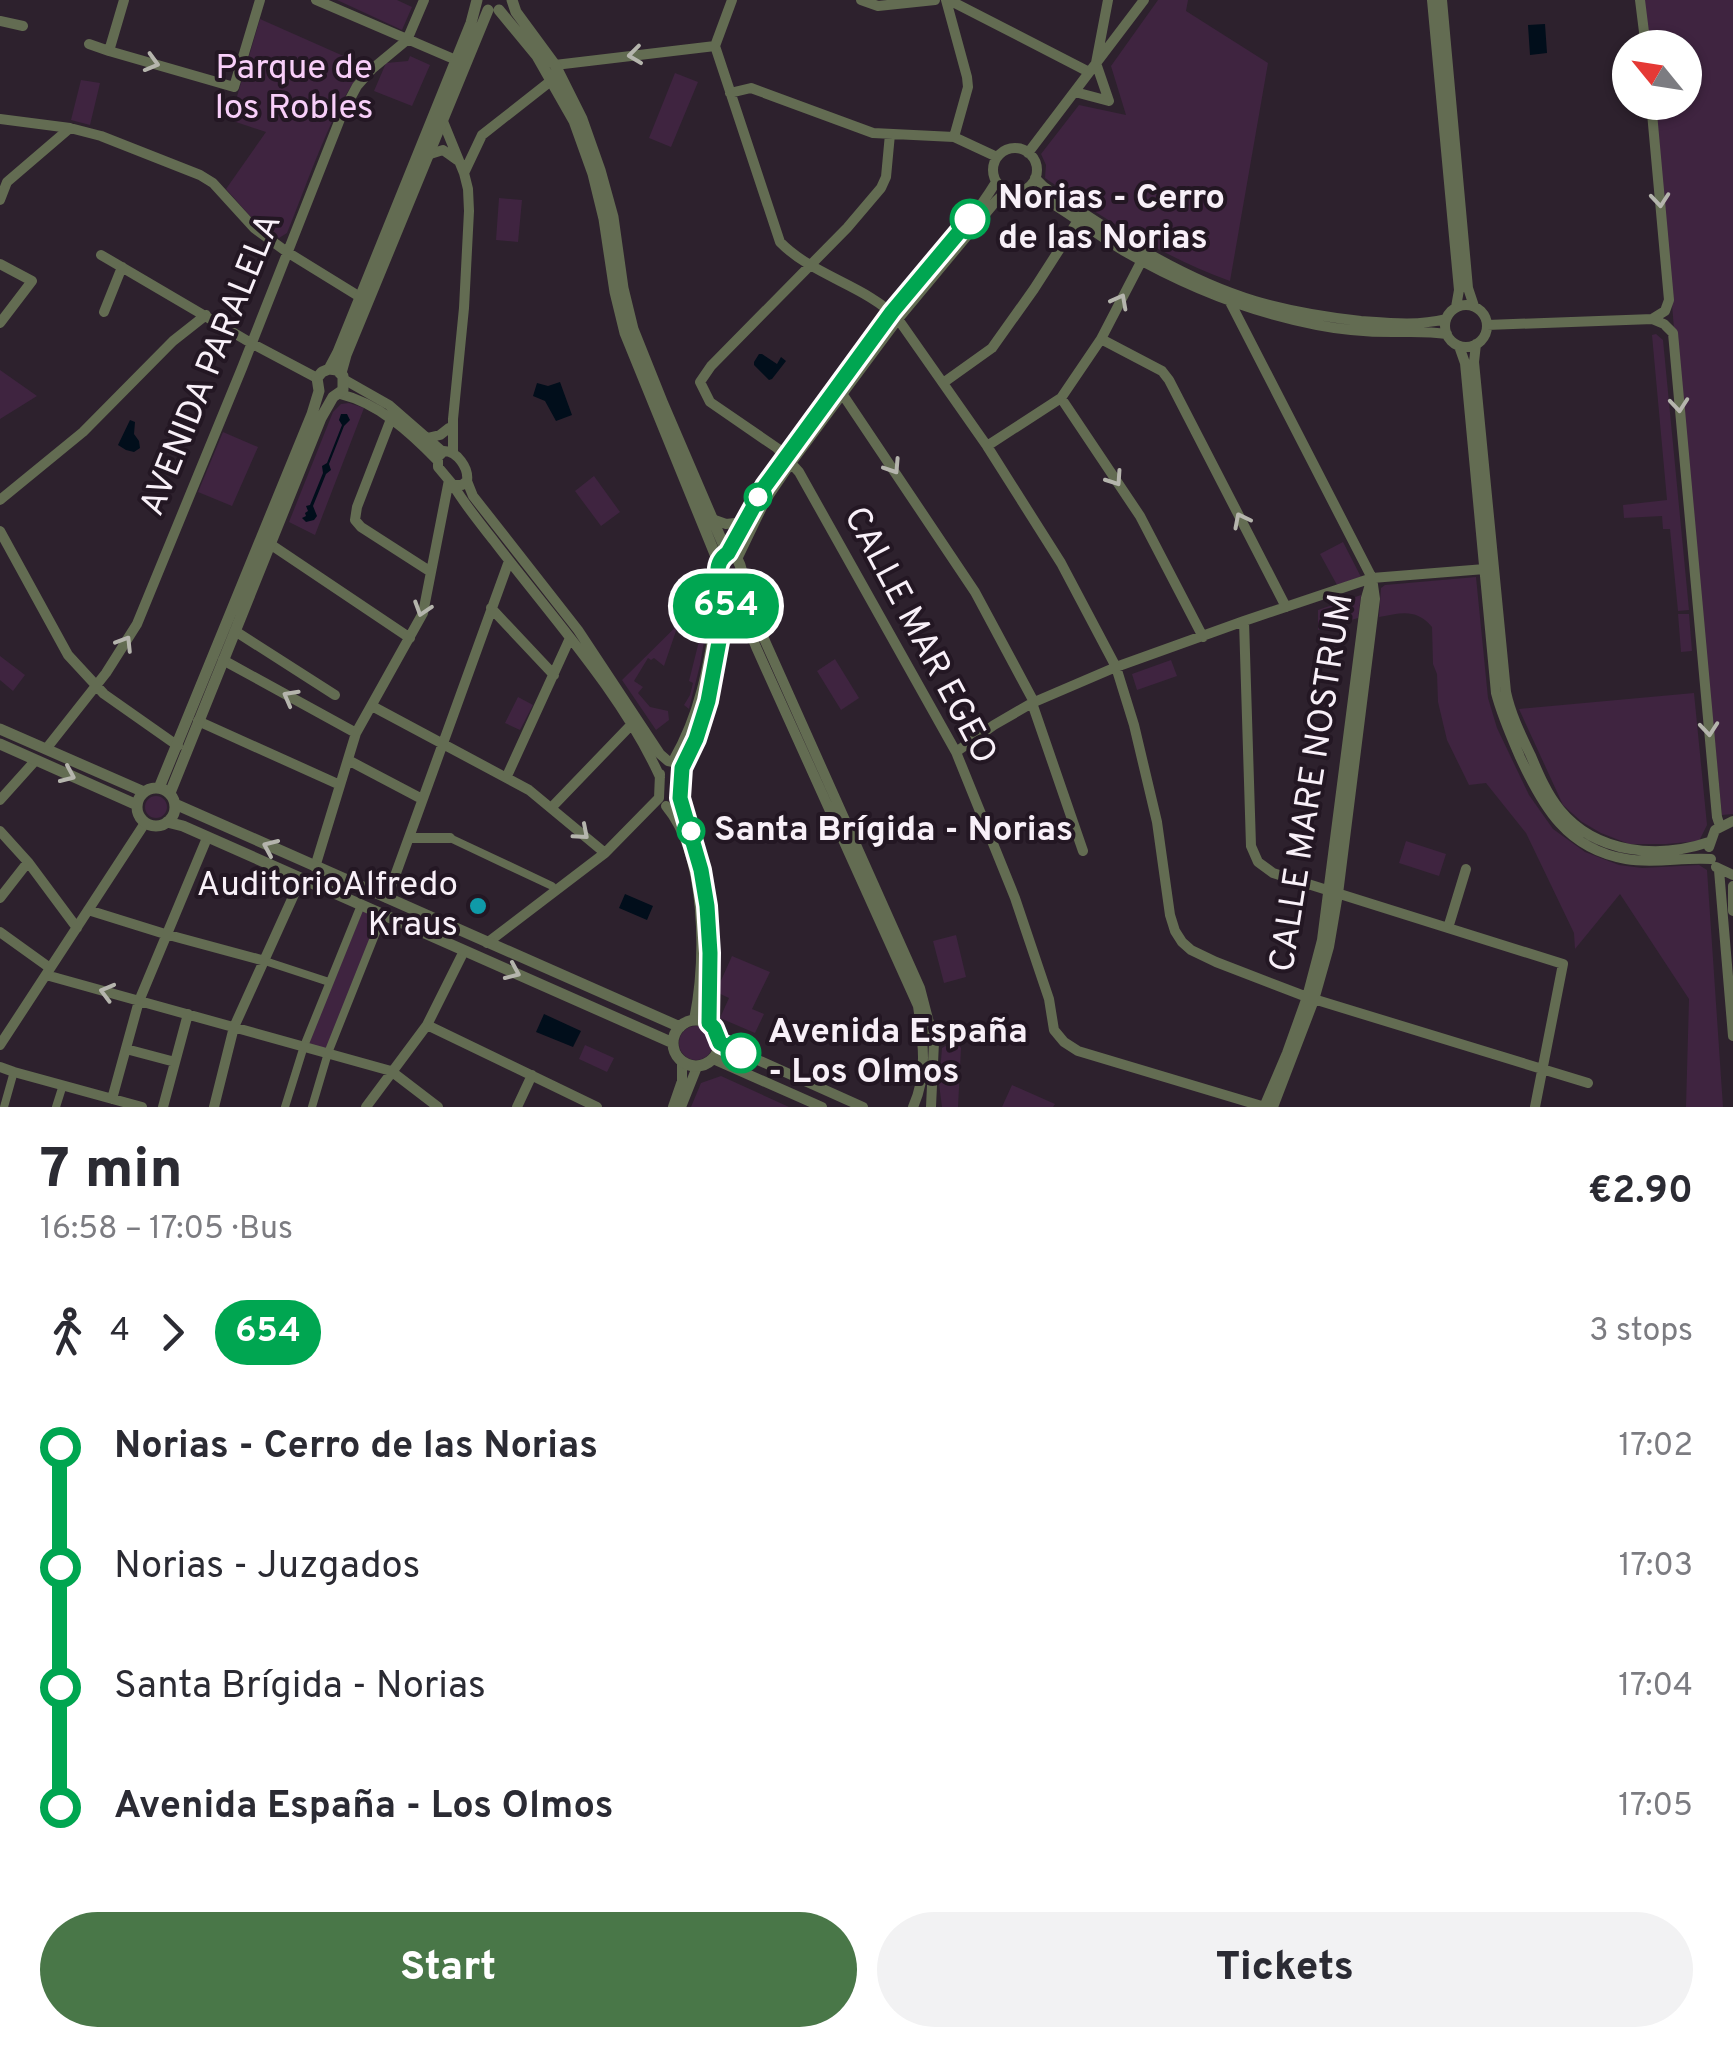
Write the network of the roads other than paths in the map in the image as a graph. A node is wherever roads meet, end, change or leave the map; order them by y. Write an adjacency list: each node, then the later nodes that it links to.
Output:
1 (124, 0): 25 (street)
2 (260, 0): 25 (street, one-way to 2)
3 (316, 0): 16 (street)
4 (424, 0): 22 (street, AVENIDA PARALELA)
5 (477, 0): 18 (street); 26 (street)
6 (511, 0): 18 (street); 27 (street)
7 (732, 0): 24 (street)
8 (862, 0): 9 (street)
9 (935, 0)
10 (947, 0): 17 (street); 37 (street)
11 (1108, 0): 28 (street)
12 (1144, 0): 28 (street)
13 (1432, 0): 58 (street)
14 (1442, 0): 57 (street)
15 (1640, 0): 21 (street)
16 (330, 3): 22 (street)
17 (966, 4): 28 (street)
18 (493, 10): 29 (street); 33 (street)
19 (0, 21): 20 (street)
20 (22, 26)
21 (1644, 30)
22 (406, 40): 26 (street); 49 (street, AVENIDA PARALELA)
23 (89, 44): 25 (street)
24 (715, 46): 27 (street, one-way to 27); 31 (street)
25 (109, 50)
26 (456, 60): 55 (street)
27 (555, 65): 86 (street)
28 (1093, 67): 30 (street); 30 (street)
29 (552, 80): 42 (street); 90 (street)
30 (1075, 92): 38 (street)
31 (730, 93): 36 (street); 53 (street)
32 (0, 119): 35 (street)
33 (442, 120): 39 (street); 41 (street)
34 (1654, 120): 63 (street, one-way to 63)
35 (70, 128): 47 (street); 49 (street)
36 (890, 134): 37 (street); 53 (street)
37 (954, 138): 40 (street)
38 (1028, 153): 40 (street); 43 (street)
39 (427, 155): 41 (street); 71 (street)
40 (997, 157): 44 (street)
41 (458, 160): 42 (street)
42 (464, 173): 78 (street)
43 (1035, 178): 45 (street); 62 (street)
44 (996, 182): 46 (street); 61 (street)
45 (1026, 189): 46 (street); 48 (street)
46 (1008, 191): 61 (street)
47 (0, 200)
48 (1077, 222): 51 (street); 72 (street)
49 (288, 252): 55 (street); 68 (street, AVENIDA PARALELA)
50 (102, 255): 54 (street)
51 (1142, 260): 56 (street); 67 (street, one-way to 51)
52 (0, 264): 64 (street)
53 (810, 265): 61 (street); 82 (street)
54 (122, 267): 59 (street); 60 (street)
55 (360, 297): 71 (street)
56 (1229, 300): 66 (street); 94 (street, CALLE MARE NOSTRUM)
57 (1474, 306): 58 (street); 65 (street)
58 (1456, 307): 62 (street)
59 (104, 312)
60 (206, 314): 68 (street); 85 (street)
61 (895, 316): 72 (street); 74 (street)
62 (1446, 319): 66 (street)
63 (1653, 319): 65 (street); 138 (street, one-way to 138)
64 (0, 322)
65 (1487, 325): 69 (street)
66 (1446, 334): 70 (street)
67 (1100, 339): 76 (street); 96 (street, one-way to 67)
68 (252, 342): 73 (street); 108 (street, AVENIDA PARALELA, one-way to 68)
69 (1476, 344): 70 (street); 143 (street)
70 (1460, 346): 92 (street)
71 (338, 374): 73 (street); 75 (street); 79 (street)
72 (943, 383): 80 (street)
73 (318, 384): 75 (street); 118 (street)
74 (840, 391): 82 (street); 110 (street, one-way to 110)
75 (336, 395): 77 (street); 89 (street)
76 (1061, 398): 80 (street); 101 (street, one-way to 101)
77 (391, 419): 81 (street); 93 (street)
78 (451, 423): 79 (street); 81 (street)
79 (427, 438): 81 (street)
80 (987, 446): 106 (street)
81 (444, 454): 83 (street); 84 (street)
82 (789, 460): 87 (street); 90 (street); 120 (street, CALLE MAR EGEO)
83 (467, 481): 84 (street); 123 (street)
84 (451, 482): 91 (street); 93 (street)
85 (0, 500)
86 (710, 518): 87 (street); 90 (street)
87 (745, 522): 90 (street)
88 (0, 531): 108 (street)
89 (270, 544): 99 (street); 102 (street)
90 (728, 557): 95 (street); 95 (street)
91 (509, 561): 97 (street); 103 (street)
92 (1485, 569): 94 (street); 146 (street)
93 (431, 572): 102 (street, one-way to 102)
94 (1372, 578): 96 (street); 155 (street, CALLE MARE NOSTRUM)
95 (731, 589): 100 (street); 104 (street); 123 (street); 214 (street)
96 (1286, 607): 98 (street)
97 (492, 608): 107 (street); 116 (street)
98 (1244, 621): 101 (street); 155 (street)
99 (234, 631): 105 (street); 109 (street)
100 (752, 635): 104 (street); 213 (street)
101 (1203, 636): 106 (street)
102 (410, 638): 111 (street)
103 (570, 638): 107 (street); 113 (street)
104 (720, 643): 123 (street)
105 (222, 660): 112 (street); 115 (street, one-way to 105)
106 (1116, 667): 110 (street); 171 (street)
107 (554, 675): 124 (street)
108 (95, 687): 118 (street); 119 (street, AVENIDA PARALELA)
109 (335, 695)
110 (1033, 702): 120 (street); 144 (street)
111 (372, 706): 115 (street); 116 (street)
112 (198, 721): 126 (street); 128 (street)
113 (631, 725): 125 (street); 134 (street)
114 (0, 729): 119 (street)
115 (356, 733): 122 (street)
116 (442, 742): 124 (street); 130 (street)
117 (0, 744): 121 (street)
118 (178, 746): 128 (street)
119 (46, 749): 127 (street)
120 (956, 752): 215 (street, CALLE MAR EGEO)
121 (36, 760): 131 (street); 133 (street, one-way to 133)
122 (348, 760): 126 (street); 130 (street)
123 (674, 763): 125 (street); 129 (street)
124 (506, 776): 134 (street)
125 (660, 778): 132 (street)
126 (340, 785): 148 (street)
127 (144, 792): 128 (street); 133 (street)
128 (168, 795): 137 (street); 148 (street, one-way to 128)
129 (680, 798): 132 (street); 175 (street)
130 (422, 799): 141 (street)
131 (0, 800)
132 (663, 802): 145 (street); 174 (street)
133 (137, 805): 136 (street)
134 (552, 807): 145 (street, one-way to 145)
135 (1733, 821): 138 (street)
136 (146, 822): 137 (street); 159 (street)
137 (167, 822): 140 (street)
138 (1720, 826): 143 (street)
139 (0, 830): 147 (street)
140 (207, 838): 152 (street); 165 (street)
141 (410, 838): 142 (street); 157 (street)
142 (450, 838): 153 (street)
143 (1709, 842): 146 (street)
144 (1083, 851)
145 (605, 853): 166 (street)
146 (1710, 859): 150 (street)
147 (28, 862): 156 (street); 162 (street)
148 (315, 867): 157 (street)
149 (1466, 869): 163 (street)
150 (1720, 870): 151 (street); 179 (street)
151 (1733, 876)
152 (301, 879): 158 (street); 168 (street)
153 (552, 886)
154 (1733, 886): 160 (street)
155 (1334, 893): 163 (street); 171 (street, CALLE MARE NOSTRUM)
156 (0, 898)
157 (386, 898): 166 (street)
158 (360, 905): 161 (street); 170 (street)
159 (88, 910): 162 (street); 165 (street)
160 (1733, 911)
161 (383, 915): 167 (street); 185 (street)
162 (77, 928): 169 (street)
163 (1448, 928): 191 (street)
164 (0, 932): 169 (street)
165 (166, 934): 168 (street); 172 (street)
166 (487, 942): 178 (street)
167 (464, 951): 176 (street); 181 (street, one-way to 181)
168 (265, 961): 170 (street); 177 (street)
169 (48, 972): 172 (street, one-way to 169); 182 (street)
170 (329, 982): 183 (street)
171 (1310, 999): 191 (street); 215 (street, CALLE MARE NOSTRUM); 216 (street, CALLE MARE NOSTRUM)
172 (139, 1000): 173 (street); 184 (street)
173 (188, 1014): 177 (street); 187 (street)
174 (694, 1020): 175 (street); 178 (street)
175 (709, 1023): 180 (street)
176 (428, 1025): 192 (street); 194 (street)
177 (234, 1027): 183 (street); 202 (street)
178 (680, 1027): 181 (street)
179 (1733, 1036)
180 (720, 1043): 186 (street); 212 (street)
181 (673, 1044): 188 (street)
182 (0, 1046)
183 (304, 1046): 185 (street); 203 (street)
184 (126, 1049): 187 (street); 197 (street)
185 (328, 1053): 192 (street); 204 (street)
186 (713, 1059): 190 (street); 211 (street)
187 (175, 1062): 201 (street)
188 (682, 1062): 190 (street); 209 (street)
189 (0, 1066): 197 (street)
190 (697, 1066): 210 (street)
191 (1542, 1070): 195 (street); 217 (street)
192 (391, 1071): 205 (street); 206 (street)
193 (13, 1075): 198 (street)
194 (532, 1075): 207 (street); 208 (street)
195 (1588, 1083)
196 (62, 1088): 199 (street)
197 (110, 1102): 200 (street)
198 (4, 1107)
199 (56, 1107)
200 (142, 1107)
201 (163, 1107)
202 (214, 1107)
203 (285, 1107)
204 (312, 1107)
205 (366, 1107)
206 (438, 1107)
207 (517, 1107)
208 (597, 1107)
209 (673, 1107)
210 (681, 1107)
211 (822, 1107)
212 (863, 1107)
213 (913, 1107)
214 (931, 1107)
215 (1264, 1107)
216 (1273, 1107)
217 (1536, 1107)

